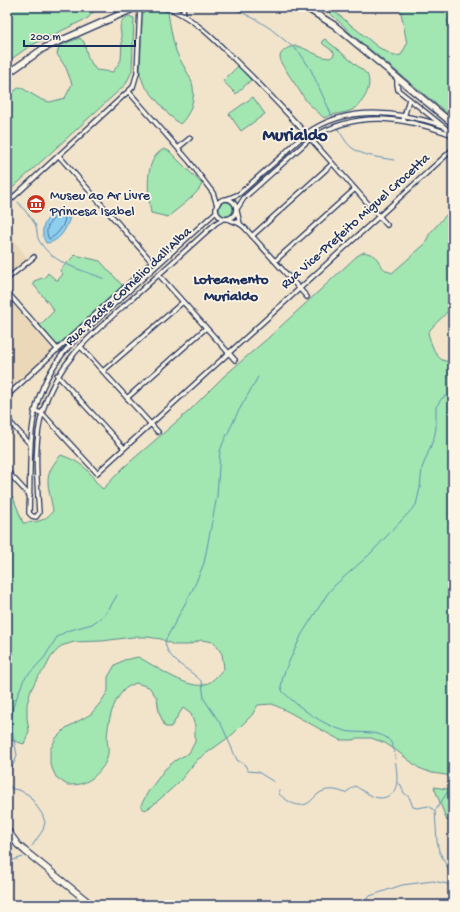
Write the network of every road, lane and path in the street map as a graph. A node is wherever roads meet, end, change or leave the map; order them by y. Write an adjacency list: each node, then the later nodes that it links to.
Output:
1 (137, 7): 7 (main road)
2 (140, 7): 9 (street)
3 (166, 7): 6 (street)
4 (183, 7): 6 (street)
5 (305, 7): 8 (main road)
6 (184, 16): 15 (street)
7 (7, 74)
8 (398, 78): 10 (street); 14 (main road)
9 (129, 92): 19 (street); 21 (street)
10 (409, 99): 11 (street); 13 (street)
11 (404, 115): 12 (street); 13 (street); 15 (street)
12 (403, 121): 16 (street); 18 (street)
13 (441, 124): 16 (street)
14 (453, 124)
15 (306, 134): 18 (street); 25 (street)
16 (453, 135)
17 (190, 138): 19 (street)
18 (310, 139): 22 (street); 28 (street)
19 (178, 148): 24 (street)
20 (453, 148): 30 (street, Rua Vice-Prefeito Miguel Crocetta)
21 (59, 156): 26 (street); 46 (street)
22 (332, 164): 23 (street); 35 (street)
23 (355, 189): 30 (street); 37 (street)
24 (213, 193): 25 (street); 27 (street)
25 (226, 199): 27 (street); 28 (street)
26 (7, 203)
27 (217, 205): 29 (street)
28 (237, 210): 32 (street); 33 (street)
29 (216, 212): 31 (street); 53 (street, Rua Padre Cornélio dall'Alba)
30 (379, 216): 34 (street); 40 (street, Rua Vice-Prefeito Miguel Crocetta)
31 (223, 219): 32 (street); 38 (street, Rua Padre Cornélio dall'Alba)
32 (228, 220): 33 (street)
33 (240, 224): 35 (street)
34 (388, 225)
35 (252, 236): 37 (street)
36 (34, 257): 39 (street)
37 (274, 261): 40 (street)
38 (159, 275): 43 (street); 45 (street, Rua Padre Cornélio dall'Alba)
39 (7, 279)
40 (299, 288): 42 (street); 47 (street, Rua Vice-Prefeito Miguel Crocetta)
41 (7, 292): 46 (street)
42 (307, 298)
43 (183, 302): 44 (street); 49 (street)
44 (206, 328): 47 (street); 52 (street)
45 (80, 346): 49 (street); 50 (street, Rua Padre Cornélio dall'Alba)
46 (58, 350): 51 (street)
47 (228, 353): 48 (street); 56 (street, Rua Vice-Prefeito Miguel Crocetta)
48 (235, 360)
49 (103, 371): 52 (street)
50 (58, 375): 54 (street, Rua Padre Cornélio dall'Alba); 59 (street)
51 (7, 396)
52 (127, 398): 56 (street)
53 (34, 411): 54 (street); 58 (street, Rua Padre Cornélio dall'Alba)
54 (42, 413): 59 (street, Rua Vice-Prefeito Miguel Crocetta); 61 (street, Rua Padre Cornélio dall'Alba)
55 (7, 419): 58 (street)
56 (151, 424): 57 (street); 59 (street, Rua Vice-Prefeito Miguel Crocetta)
57 (158, 432)
58 (30, 444): 61 (street, Rua Padre Cornélio dall'Alba)
59 (124, 448)
60 (7, 470): 61 (street)
61 (30, 496)
62 (7, 830): 63 (main road)
63 (92, 905)

